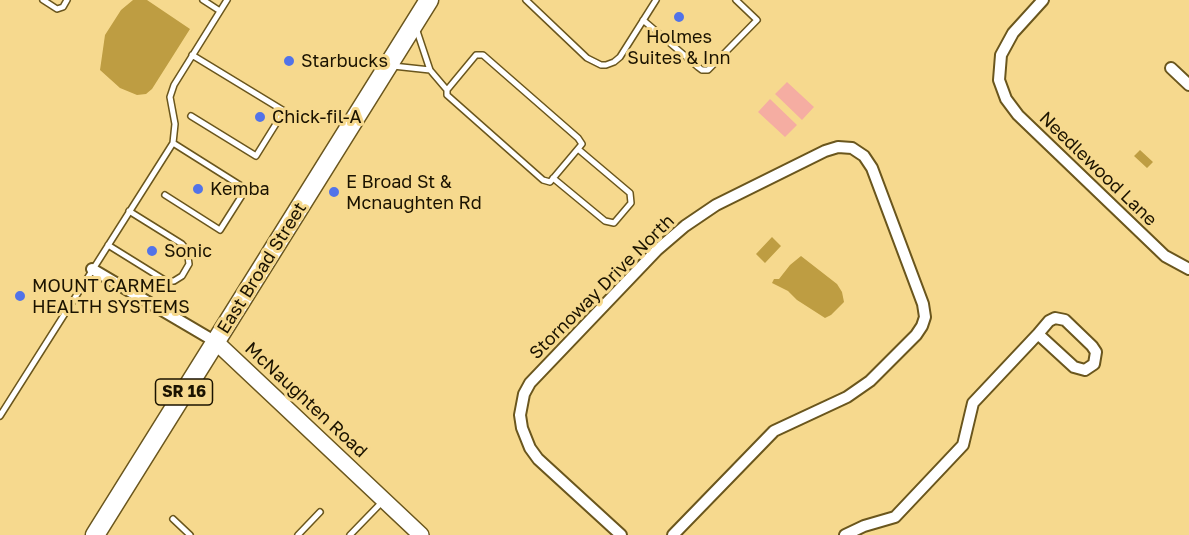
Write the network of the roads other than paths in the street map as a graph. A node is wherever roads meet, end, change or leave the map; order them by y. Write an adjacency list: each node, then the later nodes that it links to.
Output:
1 (43, 0): 2 (lane)
2 (67, 0)
3 (203, 0): 10 (lane)
4 (227, 0): 10 (lane)
5 (429, 0): 12 (highway, East Broad Street / SR 16)
6 (526, 0): 11 (lane)
7 (656, 0): 11 (lane)
8 (736, 0): 11 (lane)
9 (1043, 0): 27 (street, Needlewood Lane)
10 (220, 10): 13 (lane)
11 (643, 20)
12 (414, 24): 14 (highway, East Broad Street / SR 16); 16 (lane)
13 (192, 55): 19 (lane); 20 (lane)
14 (388, 65): 16 (lane); 29 (highway, East Broad Street / SR 16)
15 (1171, 68): 17 (street)
16 (430, 70): 18 (lane)
17 (1189, 86)
18 (447, 90): 21 (lane); 22 (lane)
19 (192, 116)
20 (173, 143): 23 (lane); 24 (lane)
21 (578, 149): 22 (lane); 22 (lane)
22 (553, 177)
23 (165, 195)
24 (129, 211): 25 (lane); 25 (lane)
25 (108, 245): 26 (lane)
26 (92, 269): 29 (street, McNaughten Road); 30 (lane)
27 (1189, 269)
28 (1038, 334): 28 (street); 41 (street)
29 (216, 342): 31 (street, McNaughten Road); 34 (highway, East Broad Street / SR 16)
30 (0, 416)
31 (384, 500): 37 (lane); 38 (street, McNaughten Road)
32 (320, 512): 36 (lane)
33 (173, 519): 35 (lane)
34 (95, 535)
35 (190, 535)
36 (298, 535)
37 (350, 535)
38 (421, 535)
39 (621, 535): 40 (street, Stornoway Drive North)
40 (673, 535)
41 (845, 535)

